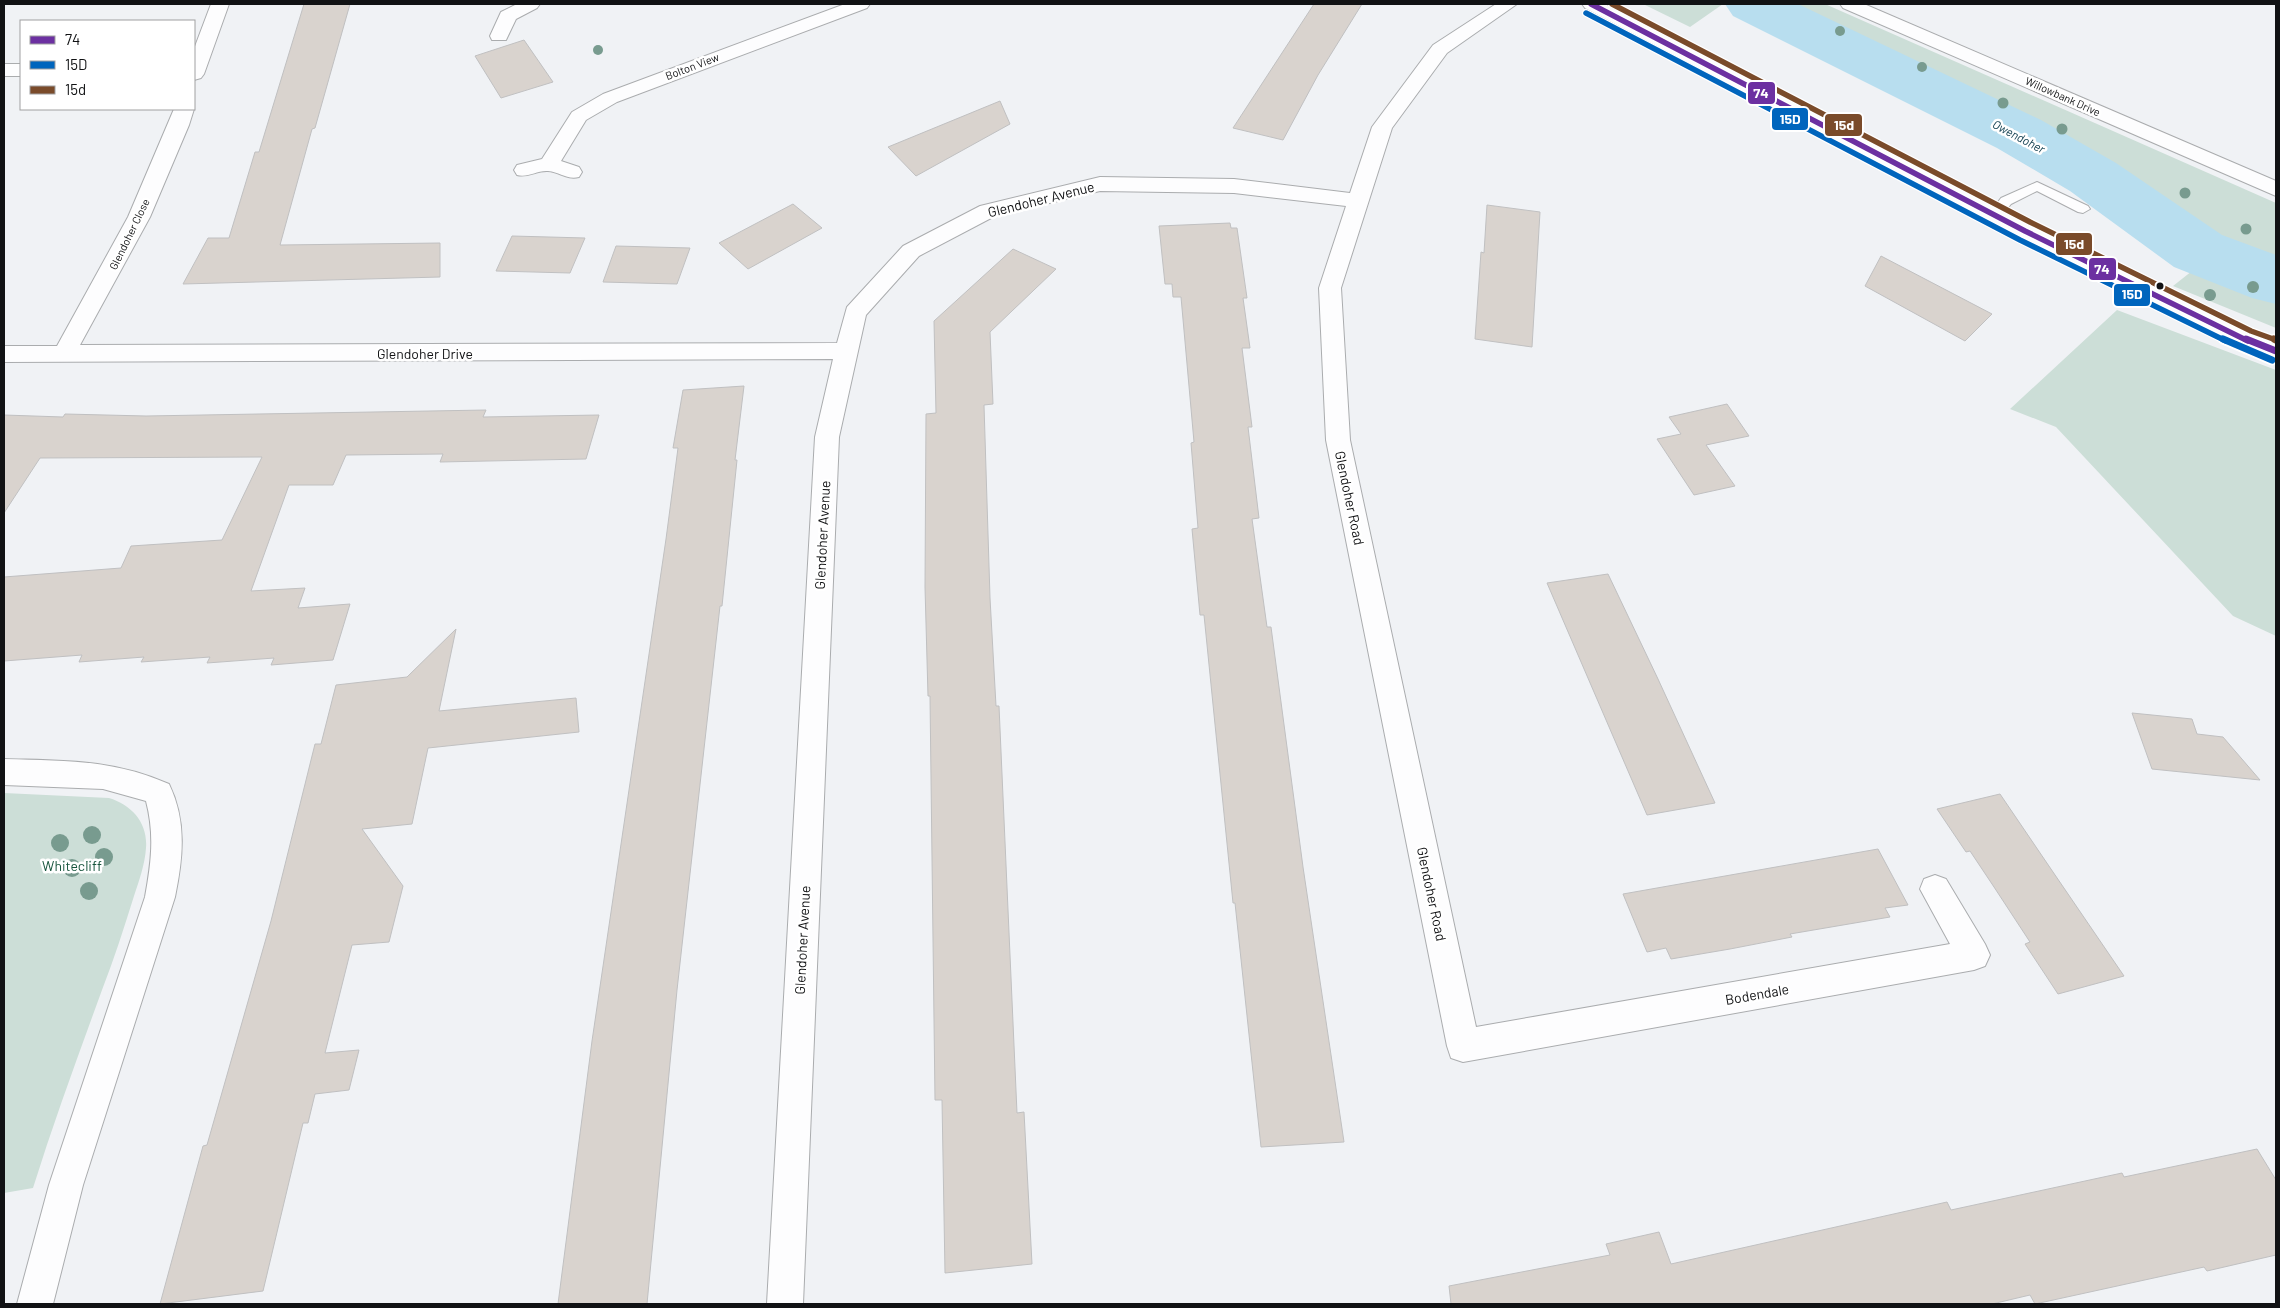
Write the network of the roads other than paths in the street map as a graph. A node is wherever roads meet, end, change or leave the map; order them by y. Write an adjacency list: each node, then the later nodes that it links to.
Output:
1 (220, 4): 8 (street)
2 (531, 4): 7 (street)
3 (861, 4): 12 (street, Bolton View)
4 (1591, 4): 18 (street)
5 (1849, 4): 15 (street, Willowbank Drive)
6 (1494, 6): 16 (street, Glendoher Road)
7 (499, 36)
8 (195, 69)
9 (4, 70): 10 (street)
10 (20, 70)
11 (184, 110): 22 (street, Glendoher Close)
12 (549, 164): 13 (street); 14 (street)
13 (524, 170)
14 (572, 172)
15 (2276, 189)
16 (1358, 201): 20 (street, Glendoher Avenue); 25 (street, Glendoher Road)
17 (2083, 209): 18 (lane)
18 (1995, 216): 19 (street)
19 (2276, 351)
20 (846, 352): 22 (street, Glendoher Drive); 27 (street, Glendoher Avenue)
21 (4, 354): 22 (street, Glendoher Drive)
22 (64, 354)
23 (4, 772): 26 (street)
24 (1935, 889): 25 (street, Bodendale)
25 (1463, 1046)
26 (36, 1304)
27 (785, 1304)

